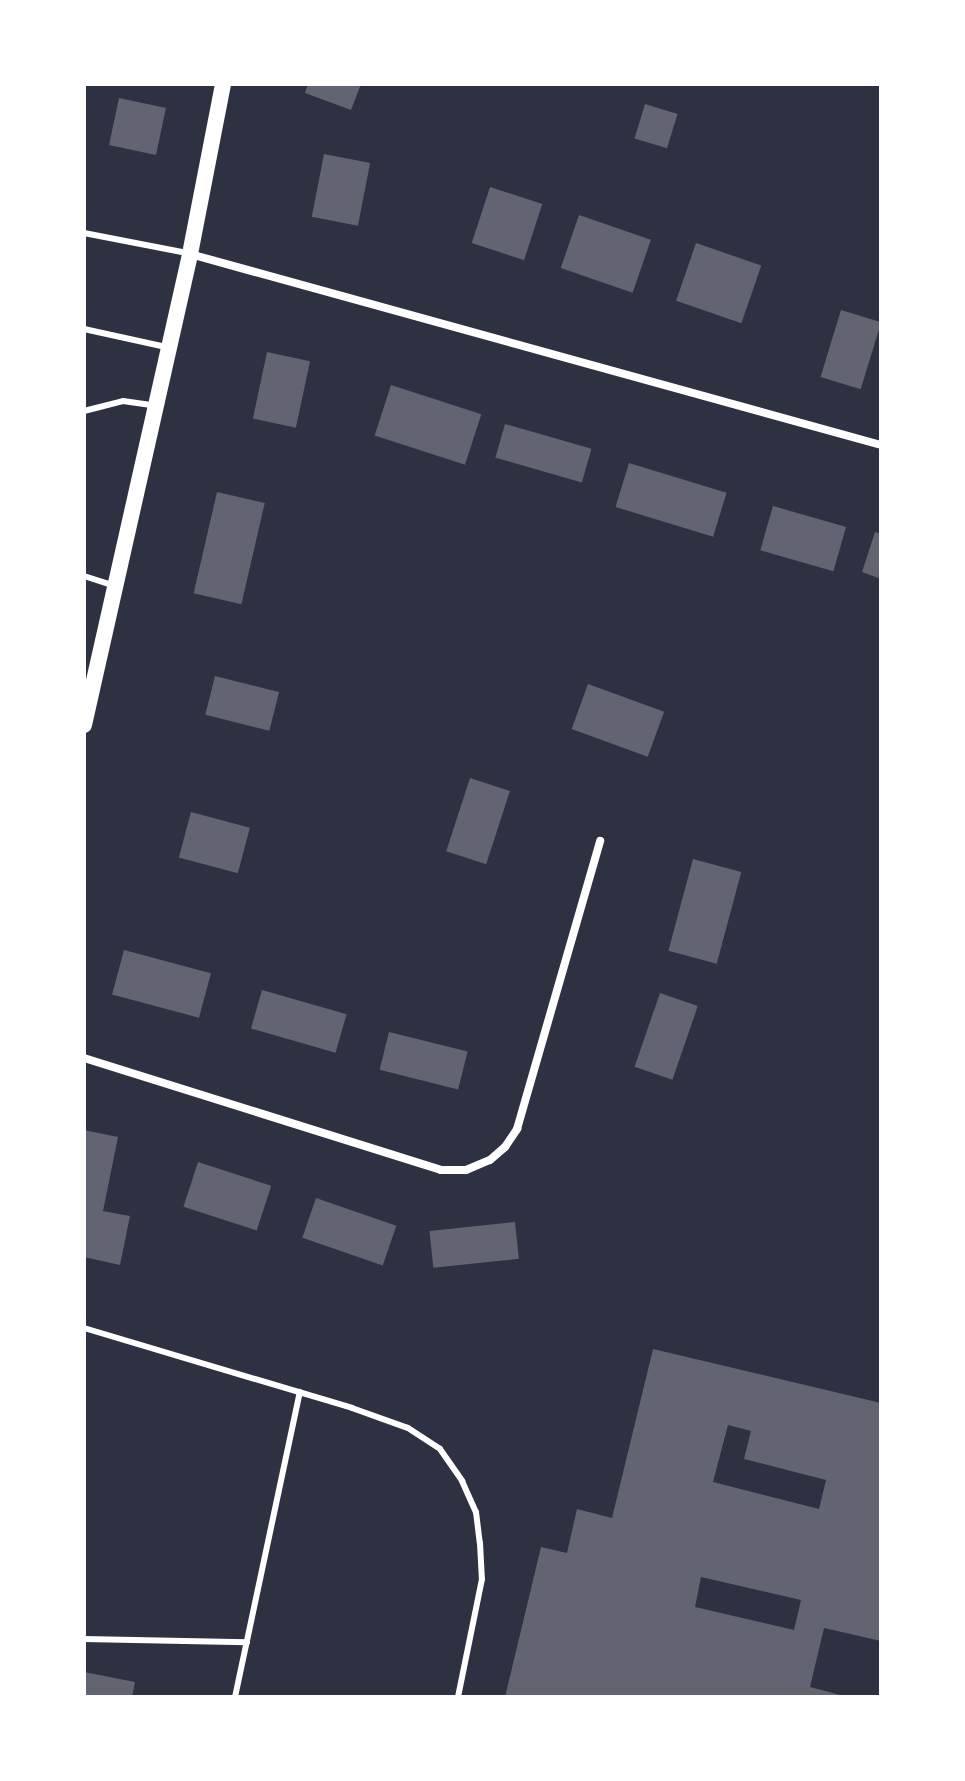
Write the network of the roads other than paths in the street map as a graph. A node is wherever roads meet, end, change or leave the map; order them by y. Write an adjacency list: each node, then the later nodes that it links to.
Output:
1 (223, 84): 3 (main road)
2 (84, 233): 3 (lane)
3 (190, 254): 5 (main road); 8 (street)
4 (84, 329): 5 (lane)
5 (169, 347): 6 (main road)
6 (156, 405): 7 (lane); 10 (main road)
7 (84, 411)
8 (881, 445)
9 (84, 576): 10 (lane)
10 (115, 586): 11 (main road)
11 (84, 725)
12 (600, 841): 13 (street)
13 (84, 1058)
14 (84, 1328): 15 (lane)
15 (300, 1392): 17 (lane); 19 (lane)
16 (84, 1639): 17 (lane)
17 (247, 1642): 18 (lane)
18 (235, 1697)
19 (458, 1697)

